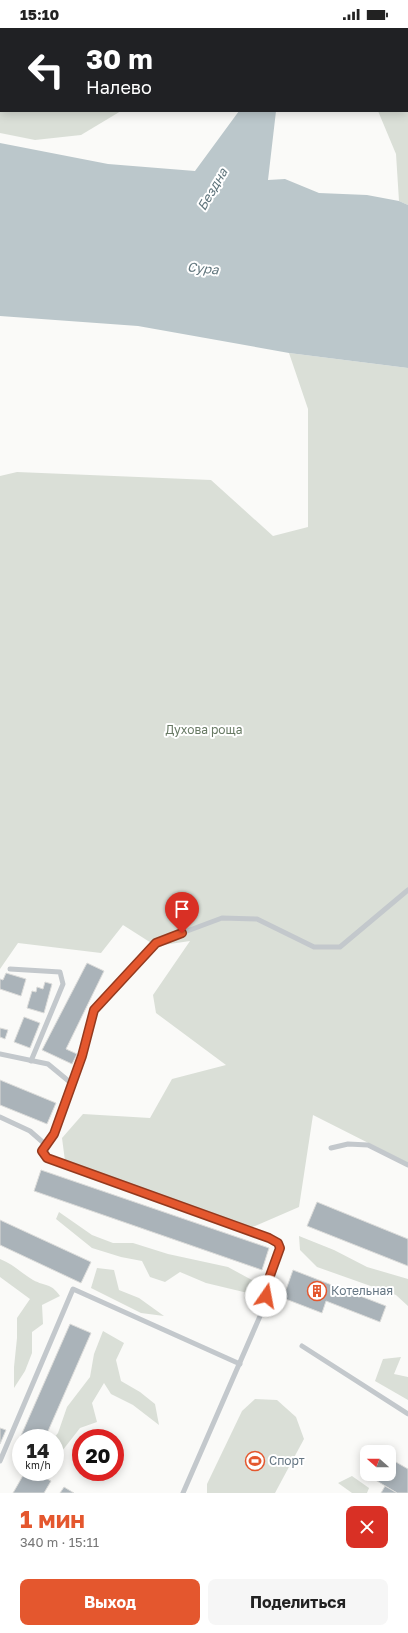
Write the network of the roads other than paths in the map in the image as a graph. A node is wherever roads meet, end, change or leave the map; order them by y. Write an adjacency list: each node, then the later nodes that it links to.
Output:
1 (408, 890): 5 (lane)
2 (10, 969): 4 (lane)
3 (0, 1054): 4 (lane)
4 (31, 1061): 5 (lane)
5 (71, 1083): 7 (lane)
6 (0, 1117): 7 (lane)
7 (46, 1145): 11 (lane)
8 (331, 1148): 9 (lane)
9 (408, 1165)
10 (302, 1346): 12 (lane)
11 (240, 1364): 13 (lane); 14 (lane)
12 (408, 1414)
13 (0, 1460)
14 (183, 1493)

